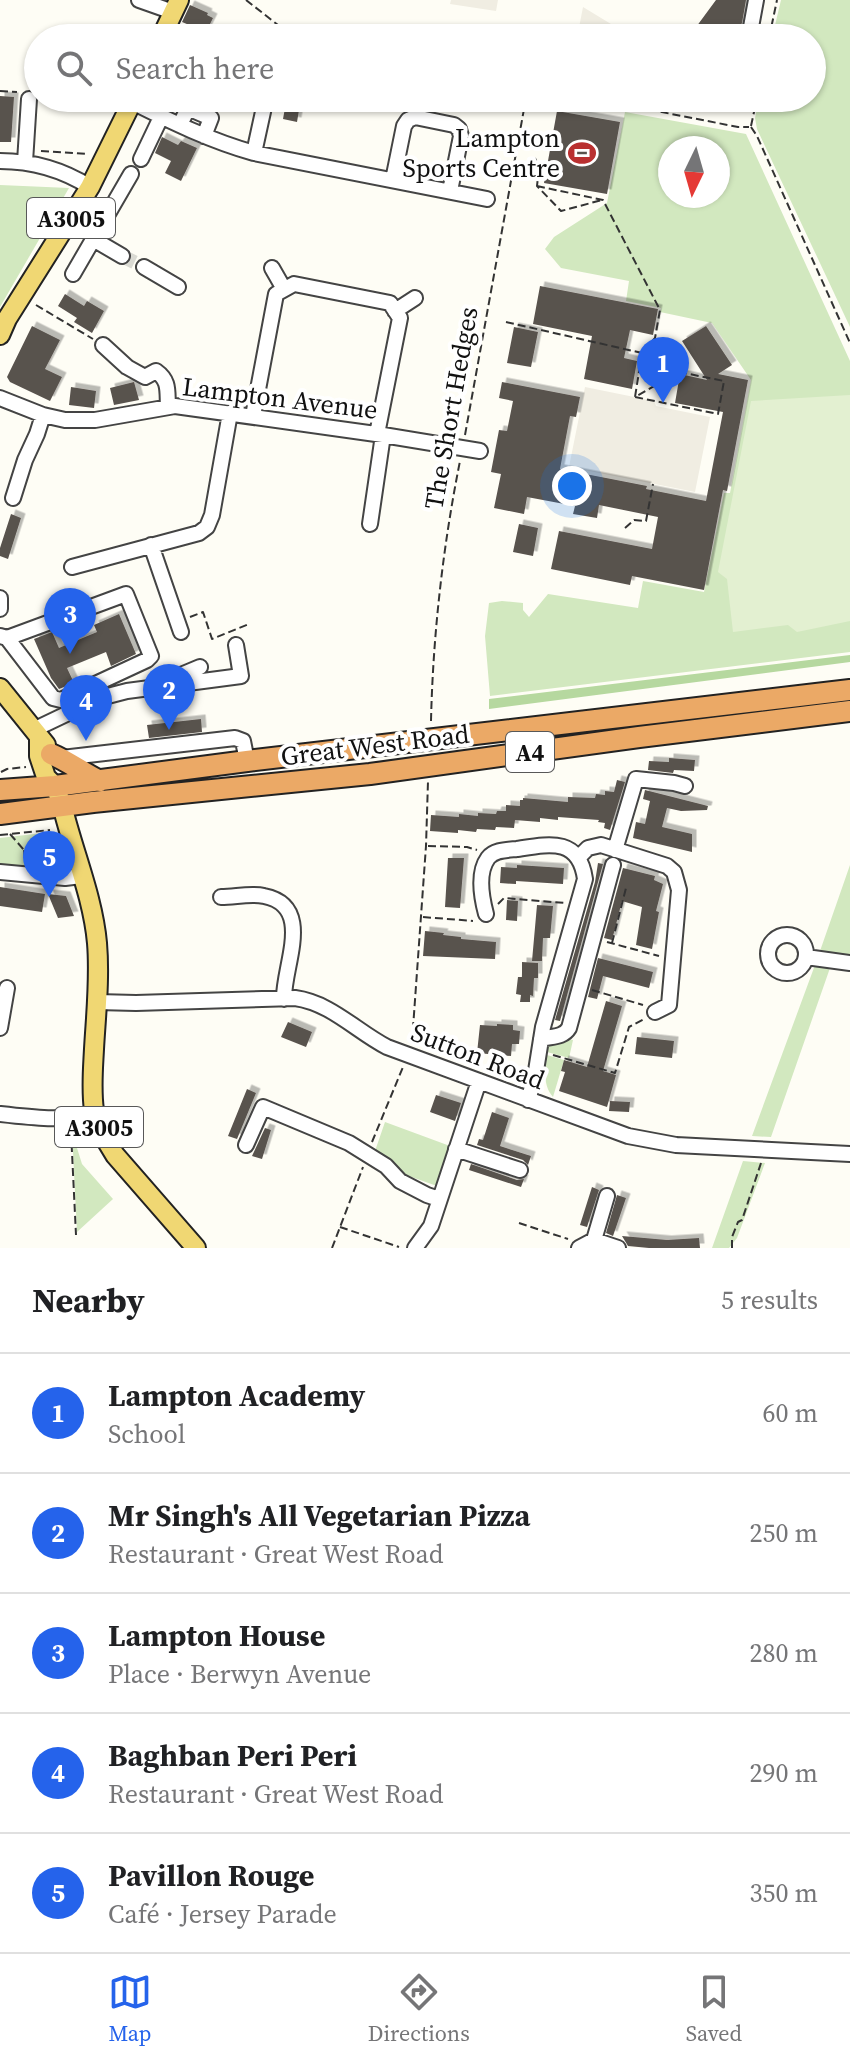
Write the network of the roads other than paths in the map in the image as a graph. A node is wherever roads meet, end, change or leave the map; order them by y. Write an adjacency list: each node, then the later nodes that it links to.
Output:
1 (139, 0): 3 (street)
2 (756, 0): 4 (street)
3 (176, 6)
4 (752, 24)
5 (28, 112): 11 (street)
6 (127, 112): 16 (main road, A3005)
7 (153, 112): 9 (street)
8 (263, 112): 10 (street)
9 (161, 117): 10 (street); 12 (street)
10 (254, 153): 15 (street)
11 (25, 156): 13 (street); 16 (street)
12 (141, 159)
13 (0, 161)
14 (131, 174): 20 (street)
15 (393, 180): 17 (street); 17 (street)
16 (90, 187): 19 (main road, A3005)
17 (450, 191): 18 (street)
18 (487, 199)
19 (73, 216): 20 (street); 29 (main road, A3005)
20 (96, 235): 21 (street); 24 (street)
21 (122, 256)
22 (144, 267): 25 (street)
23 (272, 268): 26 (street)
24 (73, 274)
25 (178, 287)
26 (284, 289): 28 (street); 35 (street)
27 (415, 298): 28 (street)
28 (395, 311): 36 (street)
29 (2, 323)
30 (103, 345): 32 (street)
31 (0, 398): 34 (street, Lampton Avenue)
32 (168, 407): 33 (street, Lampton Avenue); 34 (street, Lampton Avenue)
33 (230, 413): 35 (street, Lampton Avenue); 40 (street)
34 (43, 415): 38 (street)
35 (253, 416): 36 (street, Lampton Avenue)
36 (380, 434): 37 (street, Lampton Avenue); 39 (street)
37 (480, 451)
38 (13, 498)
39 (370, 524)
40 (151, 545): 41 (street); 44 (street)
41 (72, 567)
42 (0, 598): 43 (street)
43 (0, 609)
44 (179, 626)
45 (4, 637): 45 (street)
46 (236, 645): 48 (street)
47 (200, 667): 48 (street)
48 (163, 686): 53 (street)
49 (0, 688): 53 (main road)
50 (850, 690): 54 (highway, Great West Road / A4)
51 (850, 711): 59 (highway, Great West Road / A4)
52 (150, 747): 53 (street, Great West Road); 54 (street, Great West Road); 55 (street)
53 (44, 749): 56 (highway); 59 (main road, A3005)
54 (246, 754): 55 (highway, Great West Road / A4)
55 (154, 774): 56 (highway, Great West Road / A4)
56 (100, 781): 59 (highway, Great West Road / A4)
57 (685, 786): 62 (street)
58 (0, 790): 59 (highway, Great West Road / A4)
59 (59, 796): 60 (highway, Great West Road / A4); 64 (main road, A3005)
60 (0, 814)
61 (579, 857): 62 (street); 66 (street); 74 (street)
62 (614, 857): 72 (street); 74 (street)
63 (0, 872): 64 (street)
64 (81, 876): 71 (main road, A3005)
65 (221, 897): 70 (street)
66 (486, 914)
67 (806, 957): 68 (street)
68 (850, 963)
69 (7, 988): 73 (street)
70 (284, 999): 71 (street, Sutton Road); 75 (street, Sutton Road)
71 (97, 1002): 78 (main road, A3005)
72 (655, 1012)
73 (0, 1028)
74 (543, 1046): 76 (street)
75 (479, 1081): 76 (street, Sutton Road); 80 (street)
76 (528, 1100): 81 (street, Sutton Road)
77 (0, 1114): 78 (street)
78 (95, 1114): 86 (main road, A3005)
79 (246, 1145): 84 (street)
80 (456, 1149): 82 (street); 84 (street)
81 (850, 1154)
82 (520, 1170)
83 (607, 1196): 85 (street)
84 (439, 1199): 87 (street)
85 (586, 1244): 88 (street)
86 (196, 1248)
87 (415, 1248)
88 (618, 1248)

